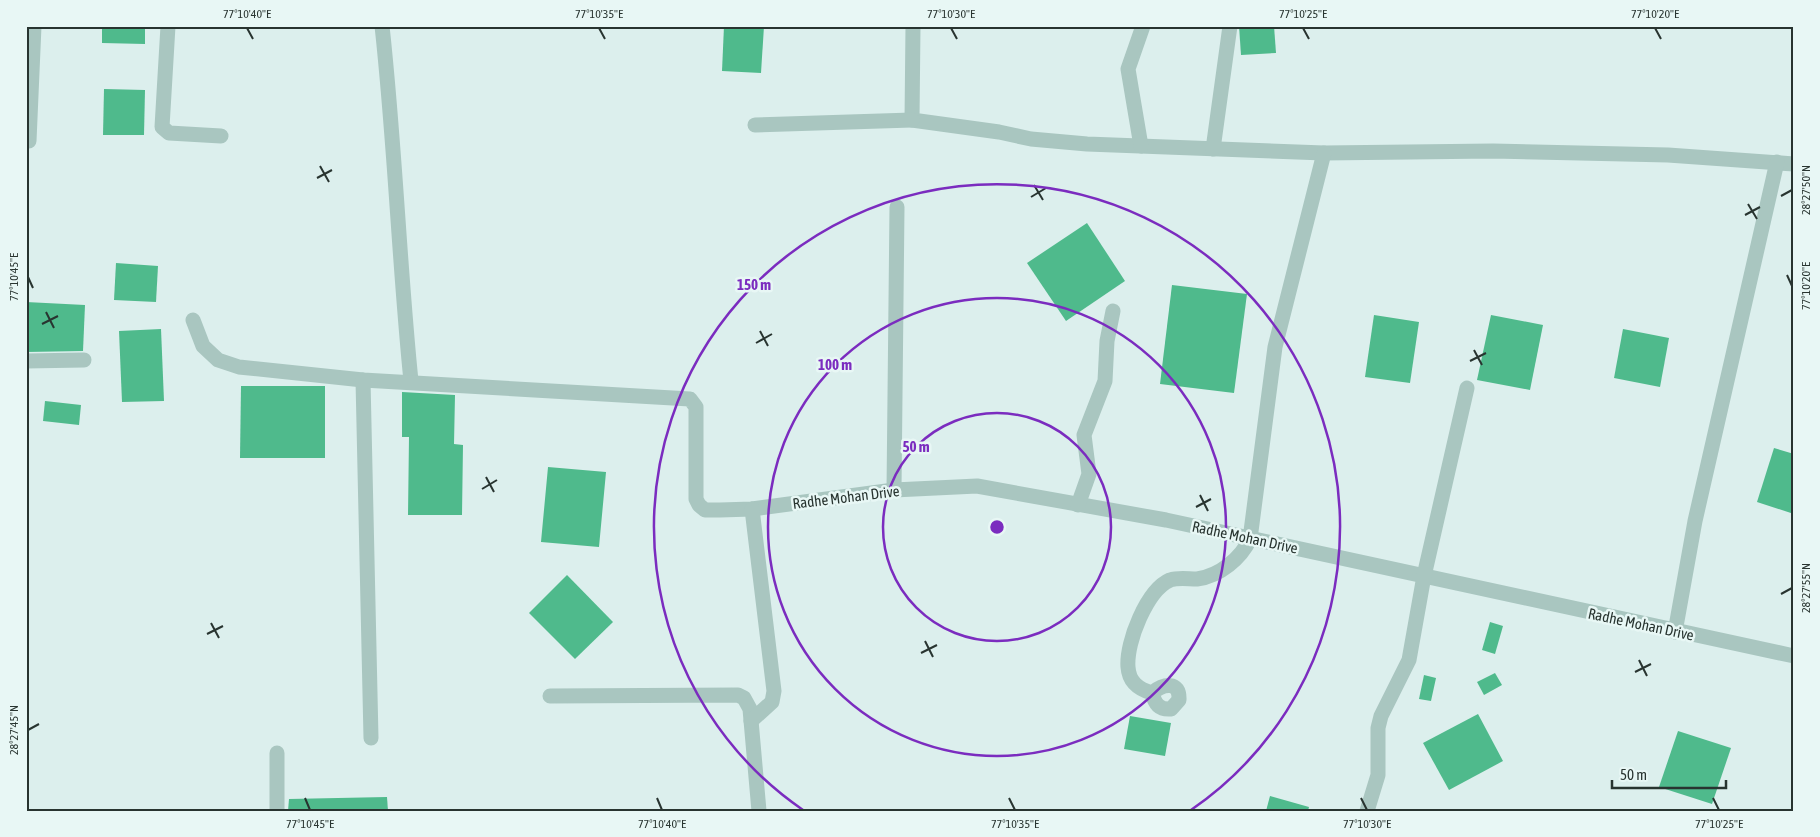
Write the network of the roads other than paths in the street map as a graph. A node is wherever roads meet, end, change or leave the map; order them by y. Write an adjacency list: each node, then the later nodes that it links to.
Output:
1 (34, 26): 7 (street)
2 (168, 26): 10 (street)
3 (382, 26): 23 (street)
4 (912, 26): 8 (street)
5 (1143, 26): 12 (street)
6 (1230, 26): 13 (street)
7 (29, 79): 11 (street)
8 (912, 120): 9 (street); 12 (street)
9 (755, 125)
10 (221, 136)
11 (29, 142)
12 (1141, 146): 13 (street)
13 (1213, 149): 14 (street)
14 (1324, 153): 15 (street); 28 (street)
15 (1777, 162): 16 (street); 30 (street)
16 (1794, 164)
17 (897, 207): 25 (street)
18 (1113, 311): 26 (street)
19 (193, 320): 22 (street)
20 (84, 360): 21 (street)
21 (26, 361)
22 (363, 380): 23 (street); 35 (street)
23 (411, 381): 27 (street, Radhe Mohan Drive)
24 (1467, 388): 29 (street)
25 (894, 490): 26 (street, Radhe Mohan Drive); 27 (street, Radhe Mohan Drive)
26 (1078, 505): 28 (street, Radhe Mohan Drive)
27 (752, 509): 34 (street)
28 (1250, 539): 29 (street, Radhe Mohan Drive); 32 (street)
29 (1424, 576): 30 (street, Radhe Mohan Drive); 39 (street)
30 (1675, 632): 31 (street, Radhe Mohan Drive)
31 (1794, 656)
32 (1152, 693)
33 (550, 696): 34 (street)
34 (751, 721): 38 (street)
35 (371, 738)
36 (277, 753): 37 (street)
37 (277, 811)
38 (759, 811)
39 (1367, 811)

